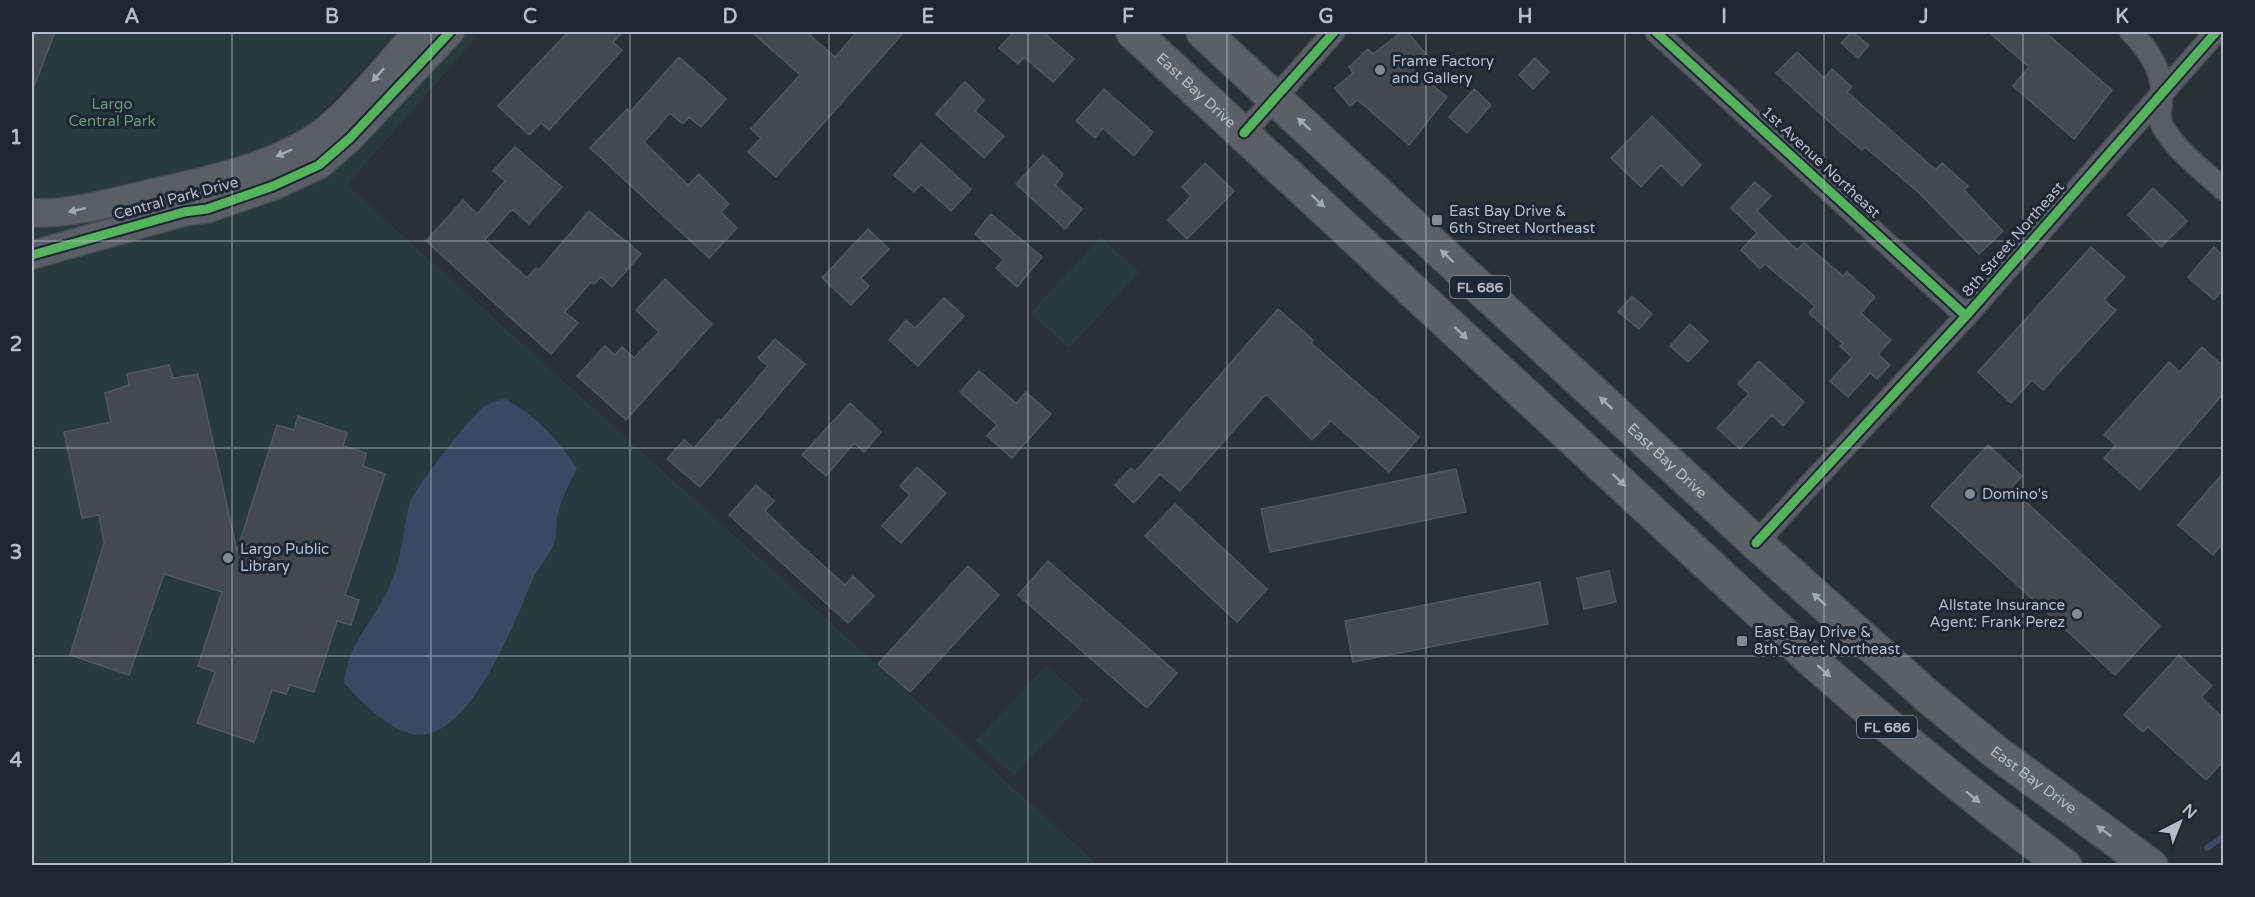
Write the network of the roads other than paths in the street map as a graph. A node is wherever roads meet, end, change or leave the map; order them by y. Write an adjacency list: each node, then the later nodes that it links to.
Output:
1 (418, 32): 13 (street, Central Park Drive, one-way to 13)
2 (450, 32): 14 (street, Central Park Drive)
3 (1133, 32): 11 (main road, East Bay Drive / FL 686)
4 (1203, 32): 10 (main road, East Bay Drive / FL 686)
5 (1334, 32): 10 (street)
6 (1656, 32): 15 (street, 1st Avenue Northeast)
7 (2131, 32): 9 (street)
8 (2216, 32): 9 (street, 8th Street Northeast)
9 (2162, 91): 12 (street); 15 (street, 8th Street Northeast)
10 (1275, 97): 11 (street); 16 (main road, East Bay Drive / FL 686, one-way to 10)
11 (1244, 133): 17 (main road, East Bay Drive / FL 686, one-way to 17)
12 (2223, 190)
13 (32, 213)
14 (32, 255)
15 (1966, 316): 16 (street, 8th Street Northeast)
16 (1756, 543): 18 (main road, East Bay Drive / FL 686, one-way to 16)
17 (2065, 866)
18 (2151, 866)

